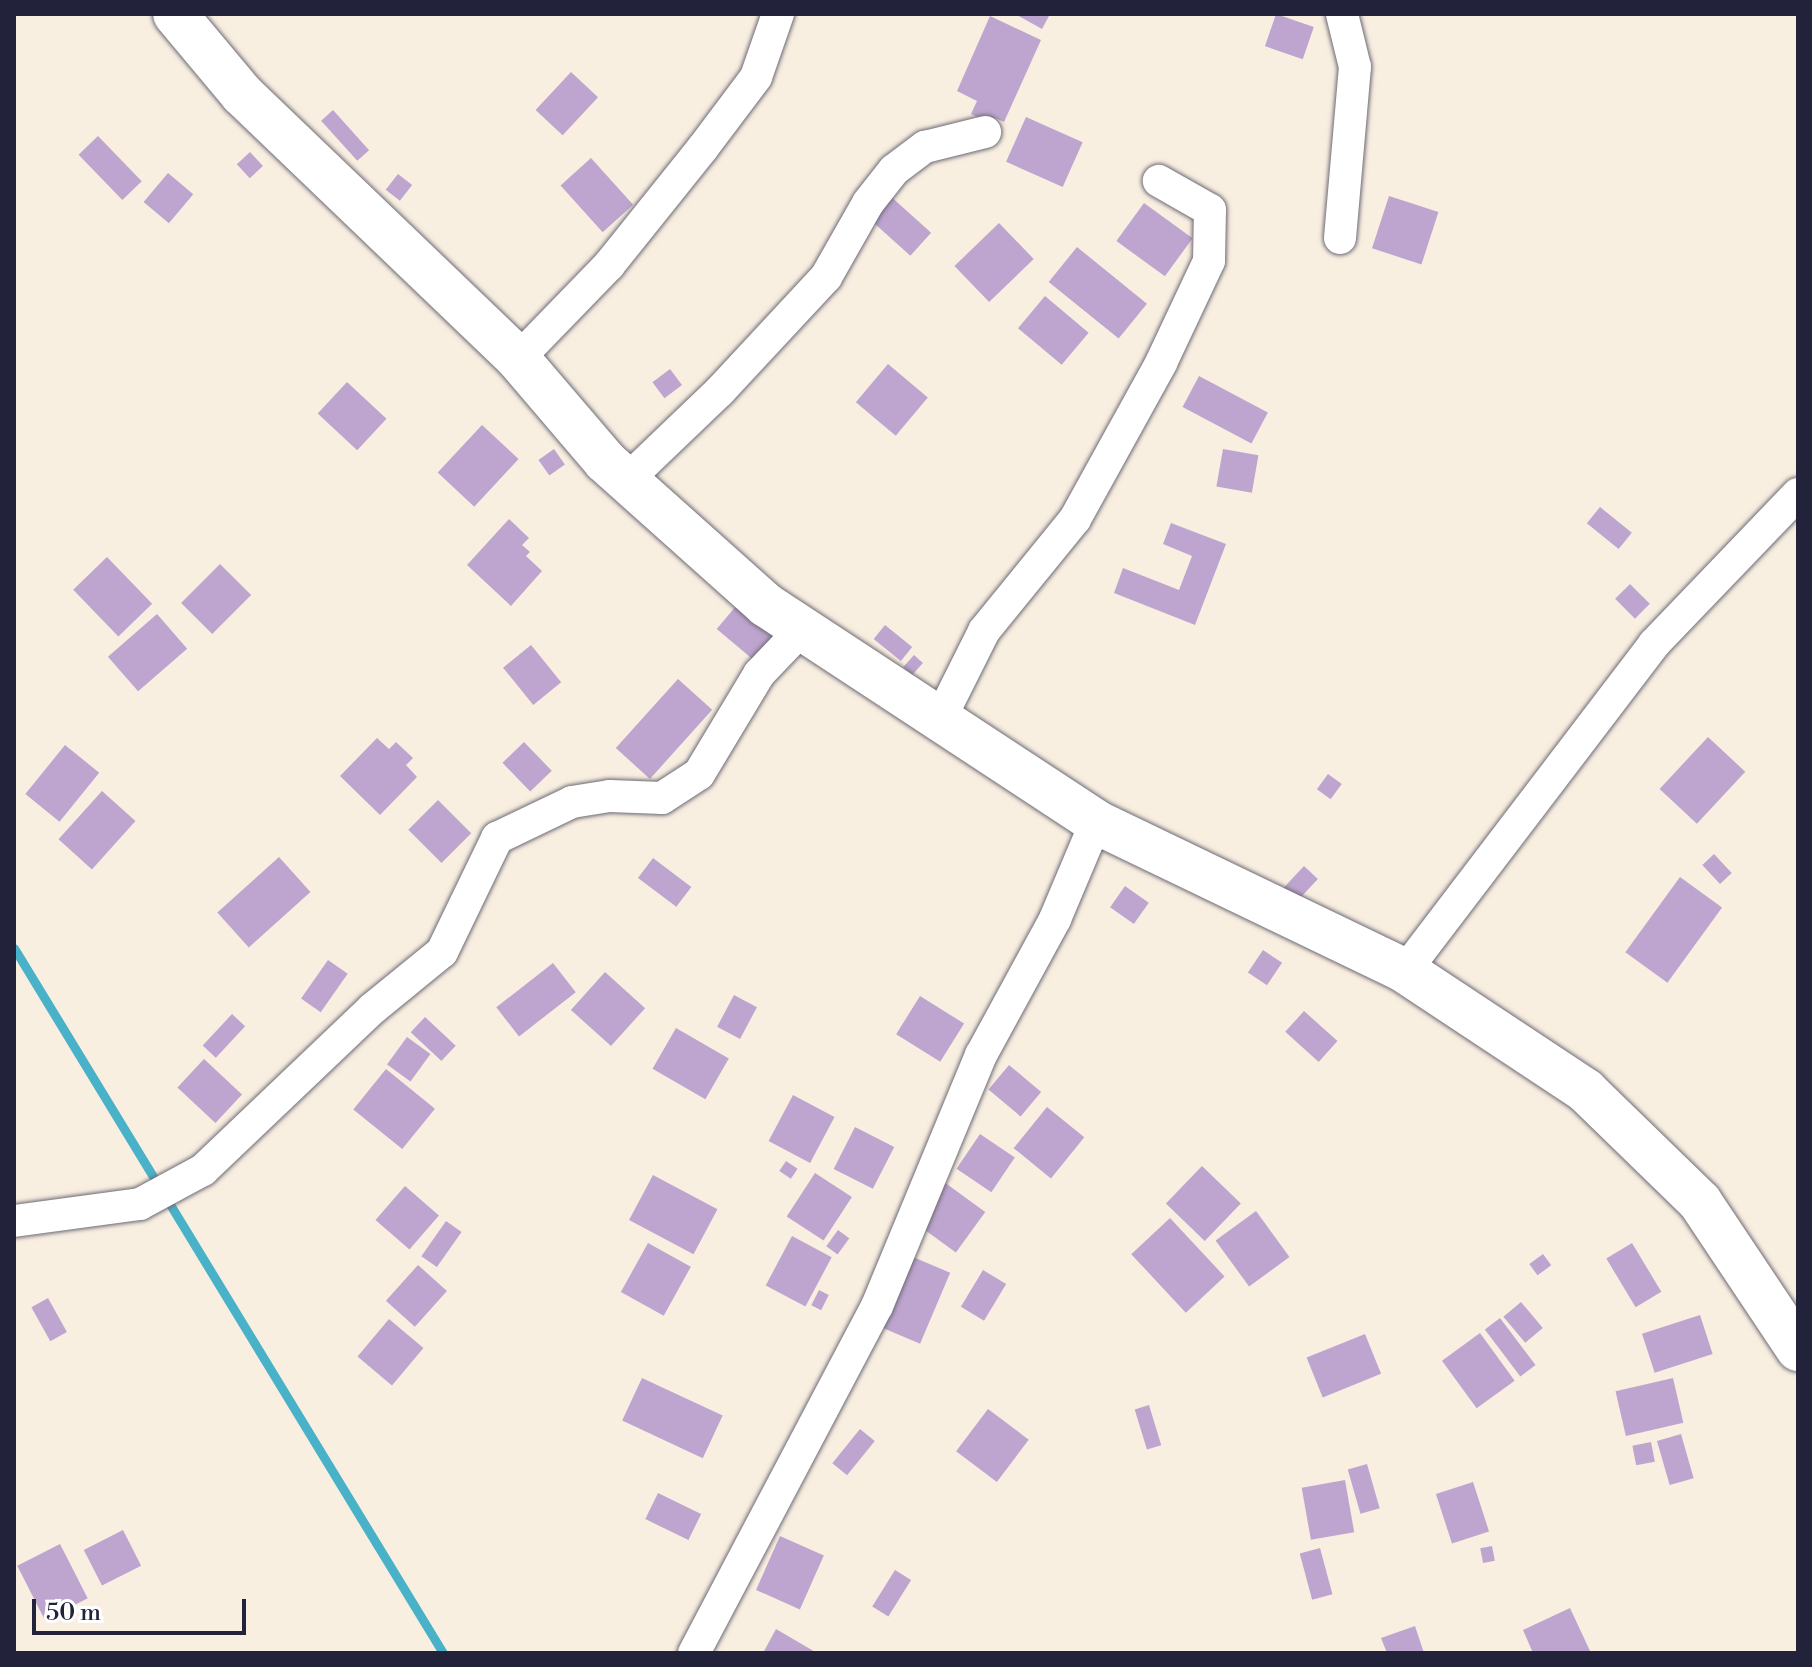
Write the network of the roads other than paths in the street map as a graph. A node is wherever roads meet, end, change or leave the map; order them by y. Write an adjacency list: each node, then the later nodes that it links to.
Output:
1 (175, 14): 7 (street)
2 (778, 14): 7 (street)
3 (1342, 14): 6 (street)
4 (985, 132): 8 (street)
5 (1159, 181): 11 (street)
6 (1340, 238)
7 (518, 359): 8 (street)
8 (626, 481): 10 (street)
9 (1798, 494): 13 (street)
10 (802, 629): 11 (street); 14 (street)
11 (940, 719): 12 (street)
12 (1096, 822): 13 (street); 16 (street)
13 (1405, 971): 15 (street)
14 (14, 1221)
15 (1798, 1349)
16 (694, 1653)

